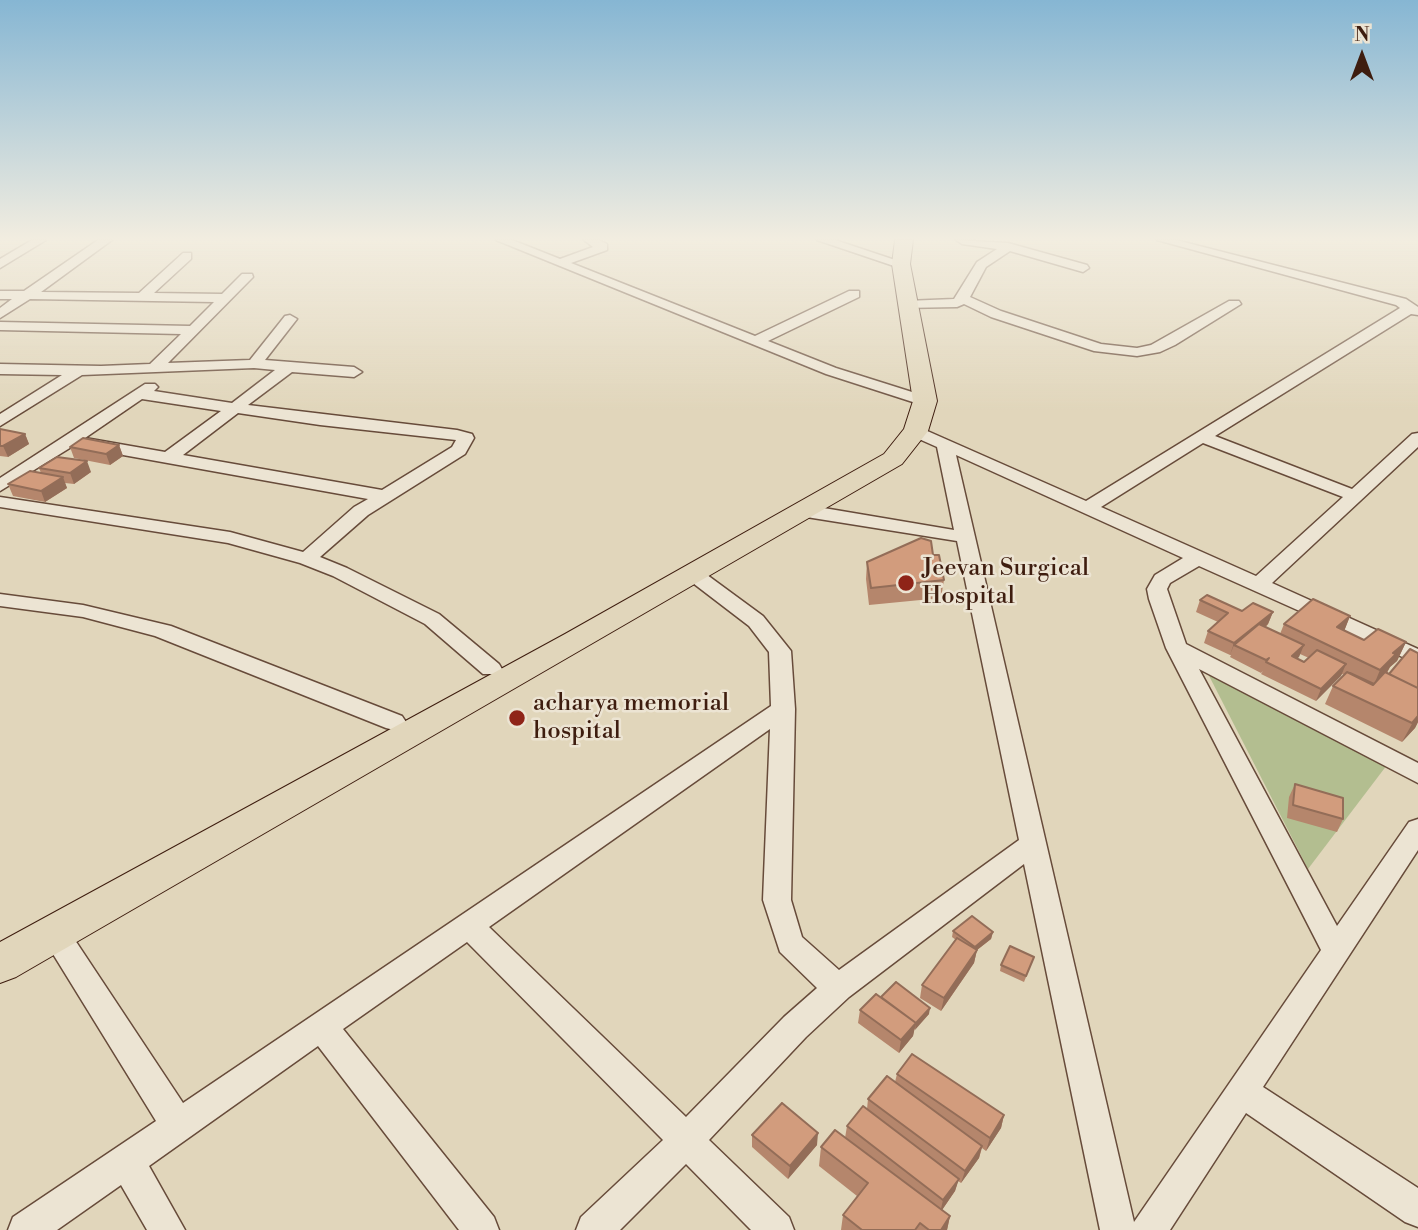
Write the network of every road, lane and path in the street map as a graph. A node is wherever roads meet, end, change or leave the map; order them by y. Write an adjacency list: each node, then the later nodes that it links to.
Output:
1 (24, 297): 13 (street)
2 (91, 297): 16 (street)
3 (201, 297): 8 (street)
4 (644, 297): 18 (street)
5 (845, 297): 18 (street)
6 (905, 297): 11 (highway)
7 (1383, 297): 12 (street)
8 (226, 298): 17 (street)
9 (963, 299): 10 (street); 11 (street)
10 (1234, 304)
11 (906, 305): 27 (highway)
12 (1414, 310): 31 (street)
13 (0, 314)
14 (290, 318): 19 (street)
15 (0, 326): 16 (street)
16 (51, 327): 17 (street)
17 (192, 330): 23 (street)
18 (754, 342): 27 (street)
19 (254, 364): 20 (street); 21 (street)
20 (180, 367): 23 (street); 26 (street)
21 (289, 367): 25 (street); 28 (street)
22 (0, 369): 24 (street)
23 (153, 369): 24 (street)
24 (78, 371): 29 (street)
25 (354, 372)
26 (139, 394): 28 (street); 33 (street)
27 (925, 401): 30 (highway)
28 (234, 408): 35 (street); 37 (street)
29 (0, 421)
30 (912, 436): 34 (street); 41 (highway); 50 (highway)
31 (1202, 437): 38 (street); 40 (street)
32 (1418, 438): 38 (street)
33 (70, 440): 35 (street); 36 (street)
34 (945, 444): 40 (street); 42 (street)
35 (169, 457): 37 (street)
36 (0, 486)
37 (383, 496): 44 (street)
38 (1355, 496): 46 (street)
39 (0, 502): 44 (street)
40 (1087, 508): 43 (street)
41 (800, 510): 42 (street); 45 (highway)
42 (965, 537): 55 (street)
43 (1199, 557): 46 (street); 48 (street)
44 (307, 559): 50 (street)
45 (692, 573): 51 (street); 57 (highway)
46 (1259, 584): 49 (street)
47 (0, 600): 52 (street)
48 (1177, 648): 53 (street); 59 (street)
49 (1418, 657)
50 (491, 669): 52 (highway)
51 (783, 709): 56 (street); 61 (street)
52 (394, 722): 58 (highway)
53 (1418, 774)
54 (1418, 829): 59 (street)
55 (1032, 844): 61 (street); 73 (street)
56 (469, 925): 62 (street); 65 (street)
57 (55, 933): 60 (highway); 64 (street)
58 (0, 940)
59 (1336, 951): 63 (street)
60 (0, 964)
61 (838, 988): 65 (street)
62 (321, 1026): 64 (street); 70 (street)
63 (1242, 1092): 67 (street); 74 (street)
64 (178, 1125): 66 (street)
65 (687, 1140): 71 (street); 72 (street)
66 (127, 1162): 68 (street); 69 (street)
67 (1418, 1209)
68 (26, 1230)
69 (167, 1230)
70 (481, 1230)
71 (593, 1230)
72 (776, 1230)
73 (1118, 1230)
74 (1149, 1230)

